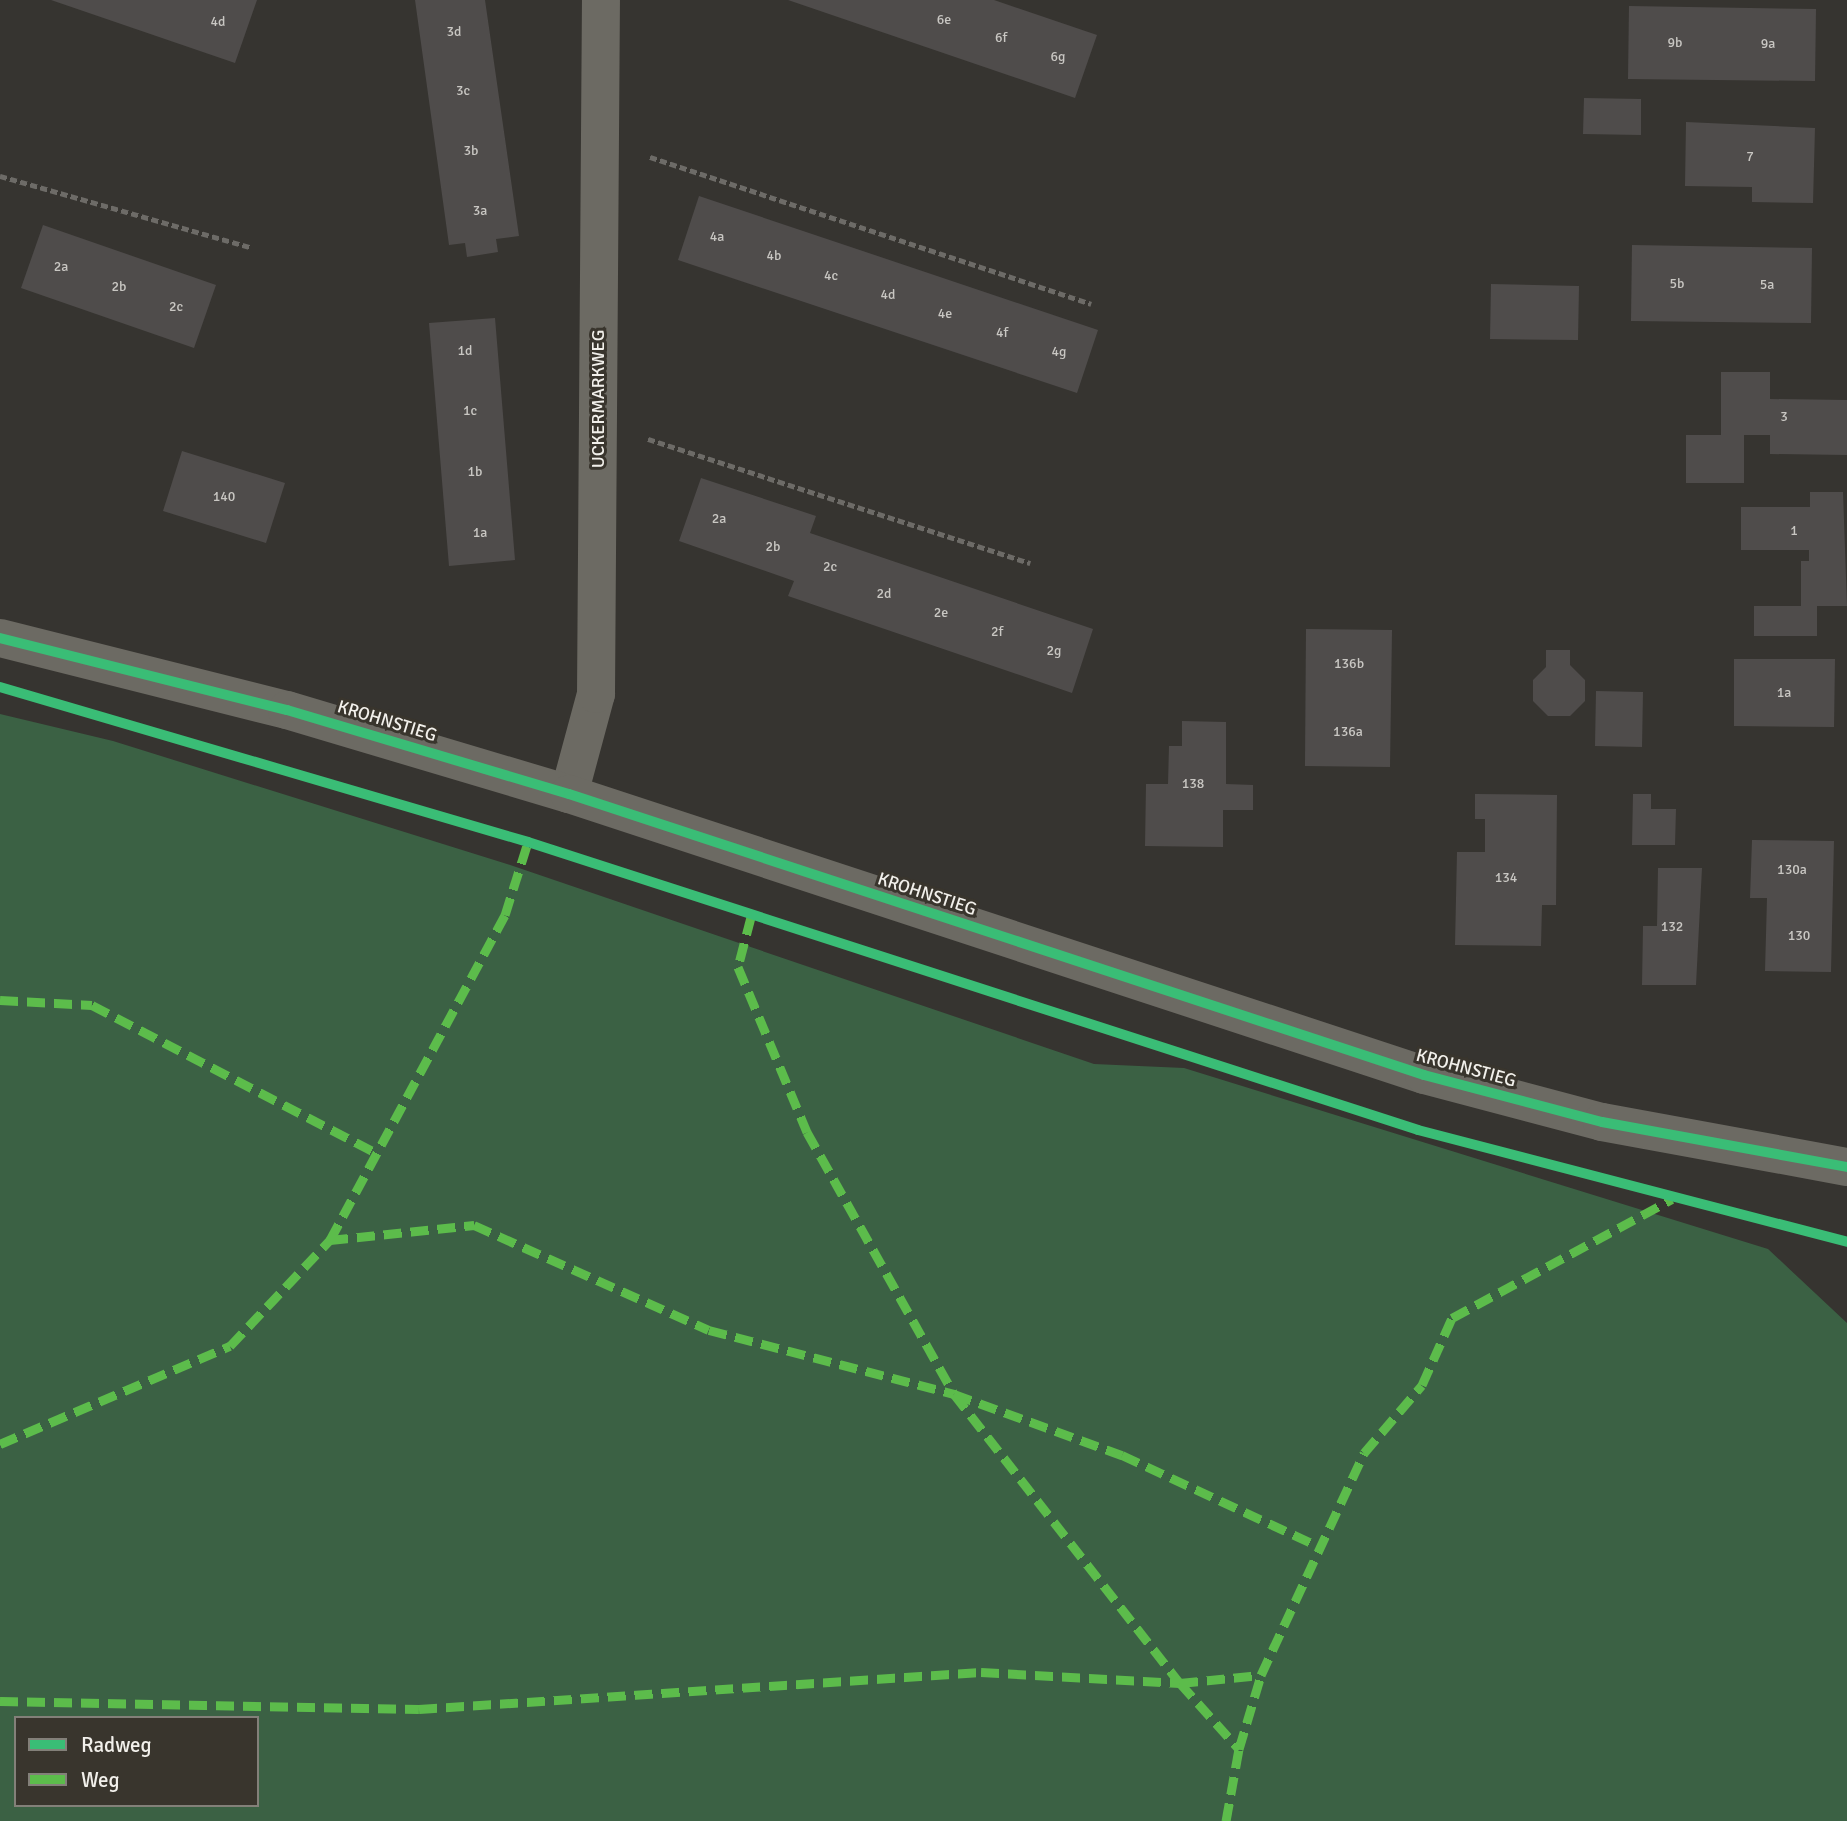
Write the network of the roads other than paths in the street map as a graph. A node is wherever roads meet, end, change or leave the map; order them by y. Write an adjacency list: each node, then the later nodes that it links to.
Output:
1 (601, 0): 3 (main road, UCKERMARKWEG)
2 (0, 638): 3 (main road, KROHNSTIEG)
3 (569, 794): 4 (main road, KROHNSTIEG)
4 (1847, 1167)

